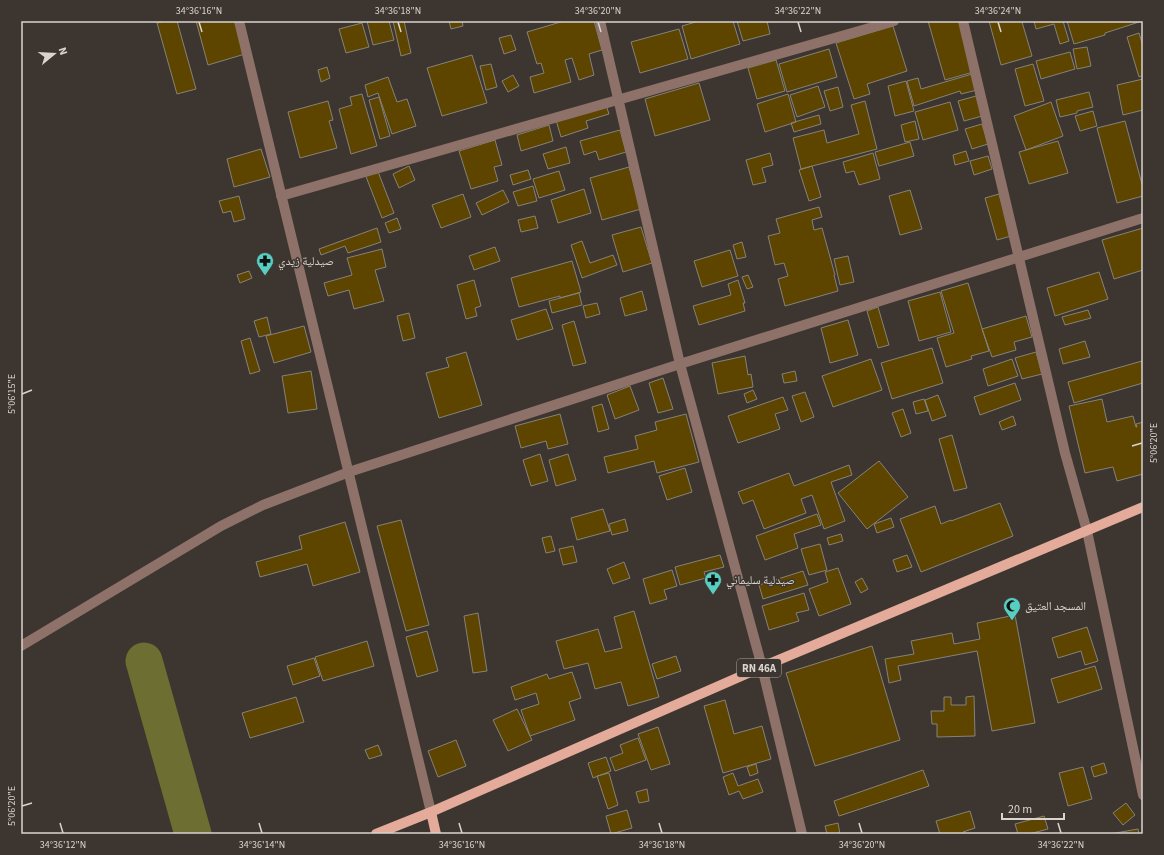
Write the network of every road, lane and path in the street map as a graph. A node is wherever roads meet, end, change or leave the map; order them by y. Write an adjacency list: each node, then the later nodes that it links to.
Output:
1 (239, 21): 6 (street)
2 (600, 21): 5 (street)
3 (894, 21): 5 (street)
4 (963, 21): 8 (street)
5 (618, 100): 6 (street); 9 (street)
6 (281, 196): 10 (street)
7 (1143, 218): 8 (street)
8 (1019, 257): 9 (street); 12 (street)
9 (680, 364): 10 (street); 14 (street)
10 (348, 472): 13 (street); 16 (street)
11 (1143, 507): 12 (main road, RN 46A)
12 (1087, 531): 14 (main road, RN 46A); 15 (street)
13 (21, 646)
14 (762, 667): 16 (main road, RN 46A); 19 (street)
15 (1143, 794)
16 (431, 812): 17 (main road, RN 46A); 18 (main road)
17 (376, 834)
18 (436, 834)
19 (802, 834)

